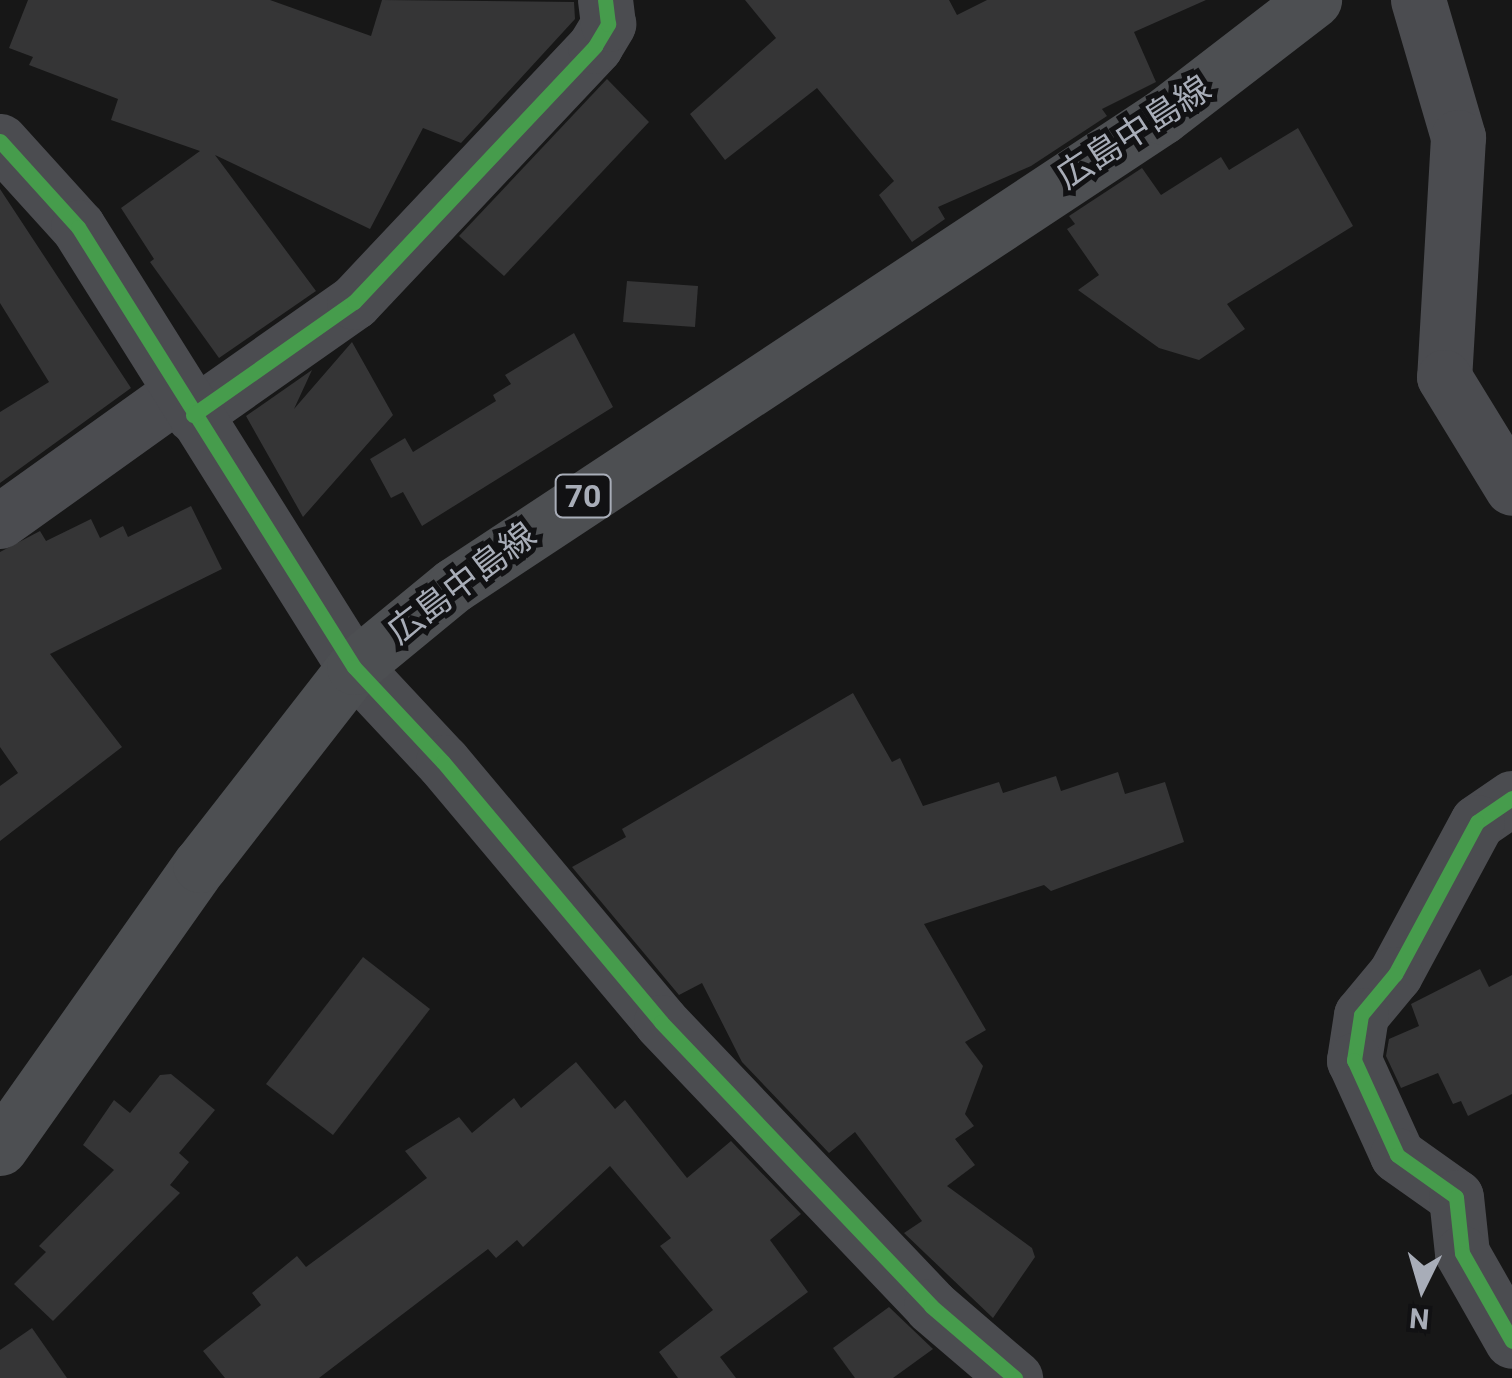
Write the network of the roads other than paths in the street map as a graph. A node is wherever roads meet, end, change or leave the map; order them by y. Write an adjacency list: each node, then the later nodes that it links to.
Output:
1 (605, 0): 5 (street)
2 (1314, 0): 8 (main road, 広島中島線 / 70)
3 (1418, 0): 6 (street)
4 (0, 141): 5 (street)
5 (186, 404): 7 (street); 8 (street)
6 (1512, 488)
7 (0, 521)
8 (354, 667): 10 (main road, 広島中島線 / 70); 12 (street)
9 (1512, 798): 11 (street)
10 (0, 1148)
11 (1512, 1341)
12 (1015, 1378)

